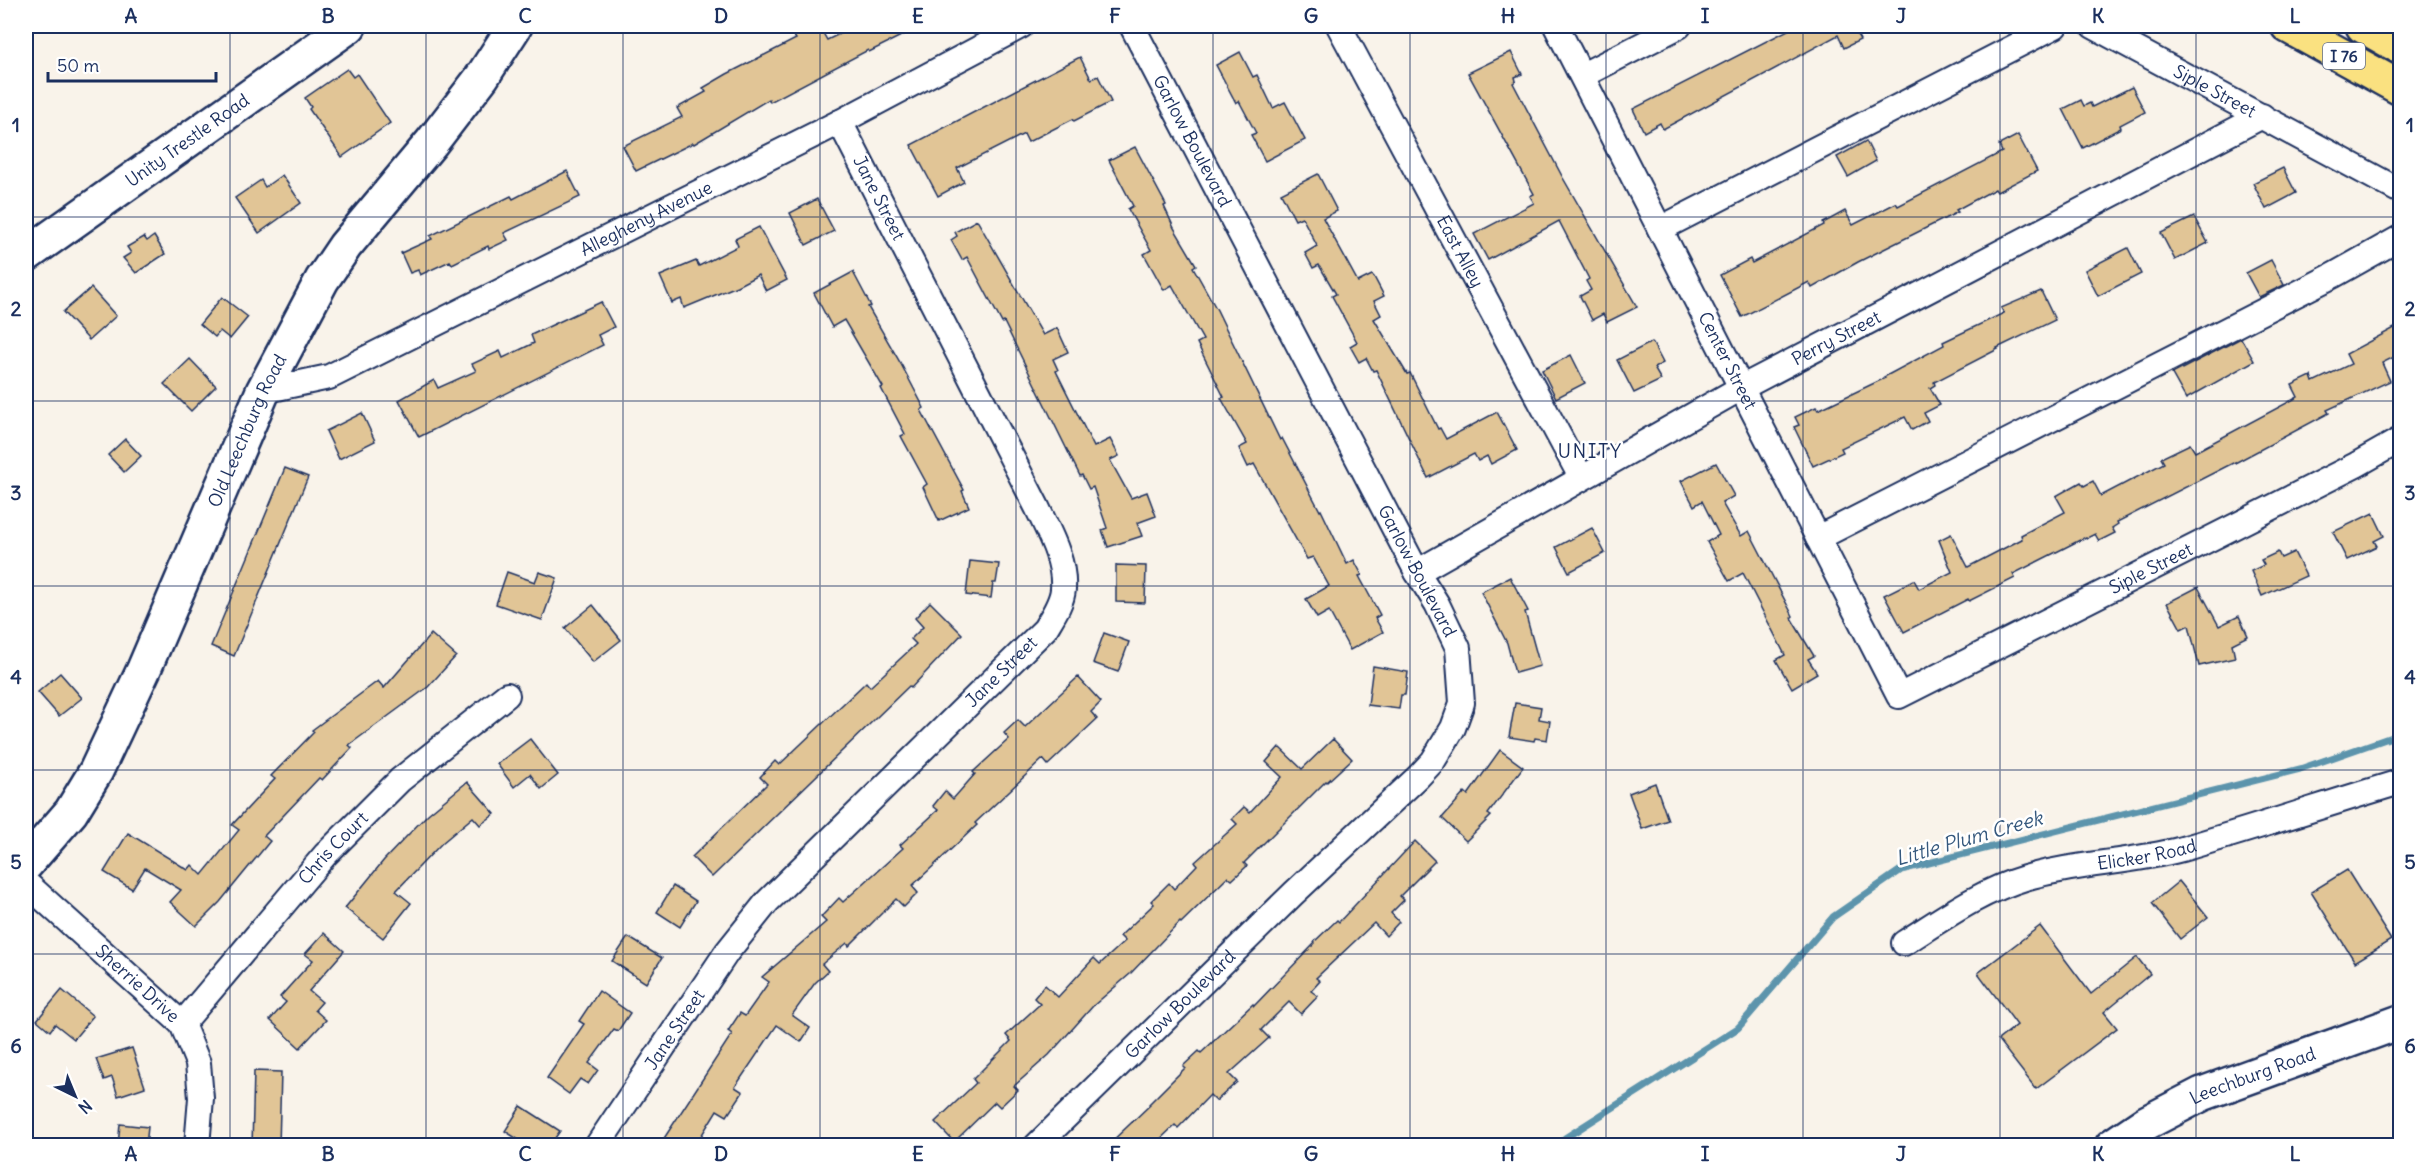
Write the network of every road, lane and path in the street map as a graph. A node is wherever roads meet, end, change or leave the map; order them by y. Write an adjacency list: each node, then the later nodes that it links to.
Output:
1 (349, 26): 20 (street, Unity Trestle Road)
2 (515, 26): 22 (street, Old Leechburg Road)
3 (1021, 26): 16 (street, Allegheny Avenue)
4 (1132, 26): 26 (street, Garlow Boulevard)
5 (1339, 26): 24 (street, East Alley)
6 (1556, 26): 13 (street, Center Street)
7 (1679, 26): 13 (street)
8 (2055, 26): 18 (street)
9 (2093, 26): 15 (street, Siple Street)
10 (2288, 26): 14 (highway, I 76)
11 (2362, 26): 12 (highway, I 76)
12 (2400, 47)
13 (1583, 75): 18 (street, Center Street)
14 (2400, 88)
15 (2262, 116): 17 (street, Siple Street); 21 (street, Perry Street)
16 (840, 122): 22 (street, Allegheny Avenue); 36 (street, Jane Street)
17 (2400, 190)
18 (1659, 229): 21 (street, Center Street)
19 (2400, 238): 25 (street)
20 (26, 255)
21 (1741, 388): 24 (street, Perry Street); 25 (street, Center Street)
22 (263, 391): 30 (street, Old Leechburg Road)
23 (2400, 440): 28 (street, Siple Street)
24 (1581, 477): 26 (street, Perry Street)
25 (1818, 538): 28 (street, Center Street)
26 (1417, 572): 37 (street, Garlow Boulevard)
27 (507, 695): 34 (street, Chris Court)
28 (1899, 696)
29 (2400, 782): 32 (street, Elicker Road)
30 (26, 864)
31 (26, 883): 34 (street, Sherrie Drive)
32 (1904, 942)
33 (2400, 1022): 38 (street, Leechburg Road)
34 (182, 1024): 35 (street, Sherrie Drive)
35 (198, 1146)
36 (597, 1146)
37 (1036, 1146)
38 (2112, 1146)

